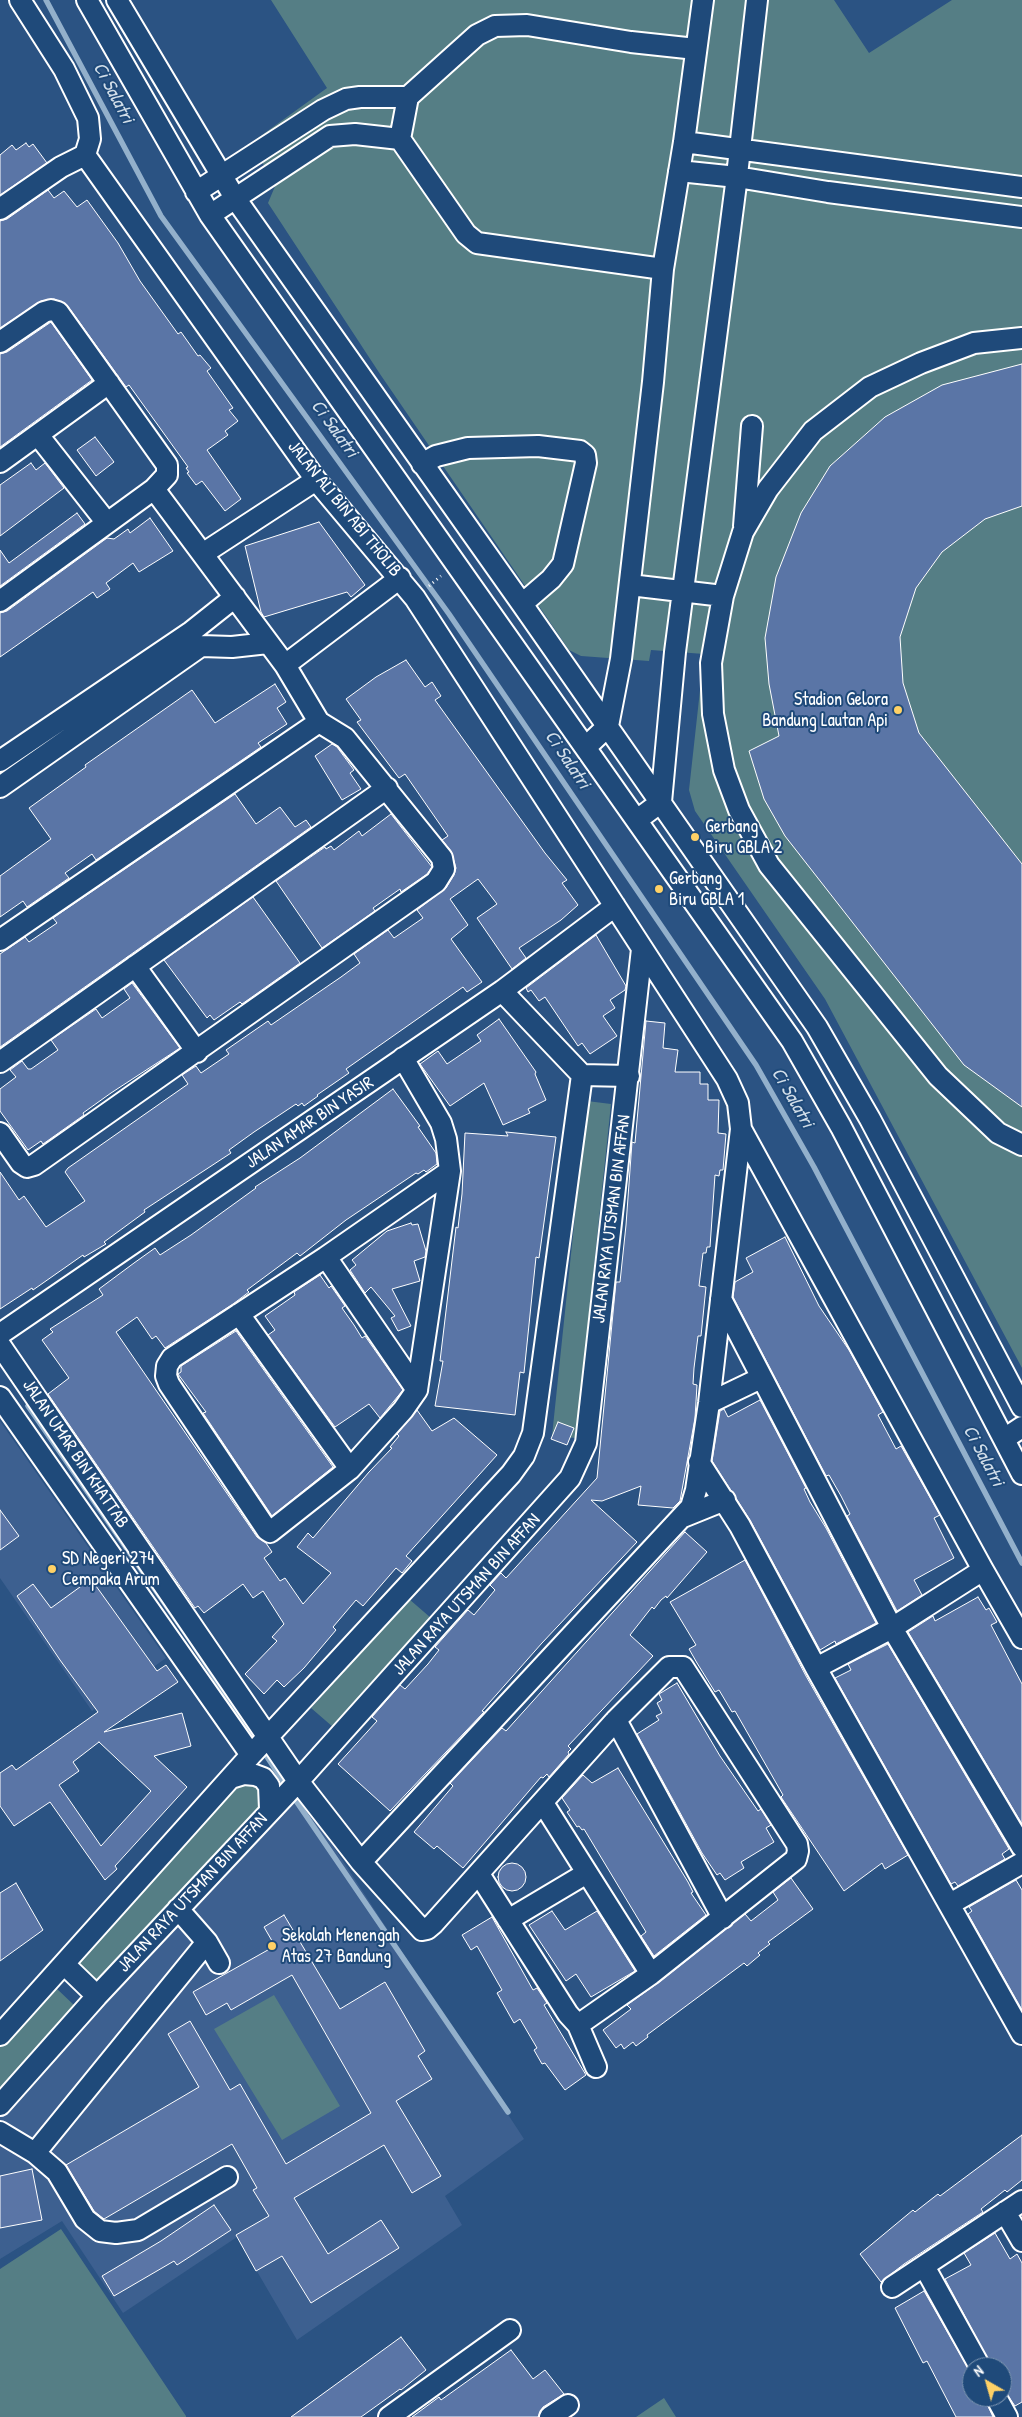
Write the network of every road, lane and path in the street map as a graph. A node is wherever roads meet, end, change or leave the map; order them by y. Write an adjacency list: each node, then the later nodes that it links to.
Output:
1 (20, 0): 13 (street)
2 (87, 0): 19 (street)
3 (117, 0): 16 (street)
4 (703, 0): 6 (street)
5 (757, 0): 12 (street)
6 (696, 49): 7 (street); 11 (street)
7 (408, 97): 8 (street); 10 (street)
8 (346, 99): 9 (street); 16 (street)
9 (343, 134): 10 (street); 21 (street)
10 (400, 139): 25 (street)
11 (684, 142): 12 (street); 15 (street)
12 (741, 149): 14 (street); 17 (street)
13 (84, 154): 22 (street); 33 (street, JALAN ALI BIN ABI THOLIB)
14 (831, 162): 18 (street); 20 (street)
15 (679, 171): 17 (street); 25 (street)
16 (220, 176): 19 (street); 21 (street)
17 (737, 177): 20 (street); 40 (street)
18 (1022, 187)
19 (196, 192): 23 (street)
20 (828, 192): 24 (street)
21 (235, 198): 23 (street); 32 (street)
22 (0, 209)
23 (210, 215): 50 (street)
24 (1022, 217)
25 (663, 269): 39 (street)
26 (1022, 338): 36 (street)
27 (0, 342): 28 (street)
28 (109, 383): 30 (street); 34 (street)
29 (752, 426): 36 (street)
30 (38, 435): 31 (street); 35 (street)
31 (0, 462)
32 (422, 464): 44 (street); 44 (street)
33 (316, 480): 37 (street); 38 (street, JALAN ALI BIN ABI THOLIB)
34 (154, 489): 35 (street); 37 (street)
35 (107, 523): 43 (street)
36 (743, 532): 41 (street)
37 (204, 553): 42 (street)
38 (400, 578): 47 (street); 56 (street, JALAN ALI BIN ABI THOLIB)
39 (630, 585): 40 (street); 49 (street)
40 (683, 591): 41 (street); 54 (street)
41 (723, 596): 68 (street)
42 (235, 597): 45 (street); 46 (street)
43 (0, 601)
44 (522, 604): 49 (street)
45 (196, 639): 46 (street); 51 (street); 52 (street)
46 (268, 643): 47 (street)
47 (285, 665): 48 (street)
48 (319, 722): 53 (street); 57 (street)
49 (608, 726): 50 (street); 54 (street)
50 (586, 747): 55 (street)
51 (0, 761)
52 (0, 786)
53 (387, 788): 59 (street); 61 (street)
54 (661, 802): 55 (street); 78 (street)
55 (637, 820): 80 (street)
56 (615, 906): 58 (street, JALAN ALI BIN ABI THOLIB); 60 (street, JALAN AMAR BIN YASIR)
57 (0, 940)
58 (642, 949): 65 (street, JALAN RAYA UTSMAN BIN AFFAN); 66 (street, JALAN ALI BIN ABI THOLIB)
59 (135, 966): 61 (street); 63 (street)
60 (502, 991): 62 (street, JALAN AMAR BIN YASIR); 64 (street)
61 (196, 1052): 67 (street)
62 (403, 1058): 69 (street); 73 (street, JALAN AMAR BIN YASIR)
63 (0, 1062)
64 (582, 1075): 65 (street); 91 (street)
65 (628, 1076): 93 (street, JALAN RAYA UTSMAN BIN AFFAN)
66 (741, 1129): 71 (street); 86 (street)
67 (0, 1133)
68 (1022, 1145)
69 (450, 1171): 70 (street); 75 (street)
70 (326, 1258): 72 (street); 75 (street)
71 (721, 1299): 74 (street); 77 (street)
72 (239, 1314): 82 (street); 82 (street)
73 (1, 1344): 91 (street, JALAN UMAR BIN KHATTAB)
74 (761, 1378): 77 (street); 87 (street)
75 (417, 1390): 82 (street)
76 (0, 1396): 91 (street, JALAN UMAR BIN KHATTAB)
77 (709, 1403): 81 (street)
78 (1022, 1407)
79 (1022, 1427): 80 (street)
80 (1004, 1439): 83 (street)
81 (699, 1462): 84 (street); 85 (street)
82 (350, 1469)
83 (1022, 1474)
84 (725, 1500): 85 (street); 89 (street)
85 (683, 1517): 96 (street)
86 (983, 1570): 87 (street); 88 (street)
87 (892, 1628): 89 (street); 95 (street)
88 (1022, 1638)
89 (816, 1668): 100 (street)
90 (616, 1720): 94 (street); 102 (street); 102 (street)
91 (259, 1747): 92 (street); 93 (street)
92 (231, 1778): 93 (street); 106 (street)
93 (286, 1794): 96 (street); 101 (street, JALAN RAYA UTSMAN BIN AFFAN)
94 (543, 1803): 98 (street); 99 (street)
95 (1022, 1847)
96 (361, 1862): 99 (street)
97 (1022, 1863): 100 (street)
98 (587, 1873): 103 (street); 107 (street)
99 (478, 1874): 103 (street)
100 (950, 1904): 110 (street)
101 (178, 1909): 104 (street); 108 (street, JALAN RAYA UTSMAN BIN AFFAN)
102 (722, 1918): 107 (street)
103 (508, 1920): 109 (street)
104 (207, 1942): 105 (street); 115 (street)
105 (219, 1963)
106 (64, 1964): 108 (street); 111 (street)
107 (651, 1974): 109 (street)
108 (97, 1996): 113 (street, JALAN RAYA UTSMAN BIN AFFAN)
109 (578, 2025): 112 (street)
110 (1022, 2034)
111 (0, 2035)
112 (596, 2067)
113 (0, 2105)
114 (3, 2134): 115 (street)
115 (35, 2153): 116 (street)
116 (226, 2177)
117 (1022, 2201): 118 (street)
118 (1005, 2212): 119 (street); 120 (street)
119 (1022, 2241)
120 (924, 2266): 121 (street); 123 (street)
121 (892, 2287)
122 (510, 2330): 125 (street)
123 (974, 2357)
124 (568, 2405): 126 (street)
125 (389, 2417)
126 (550, 2417)

